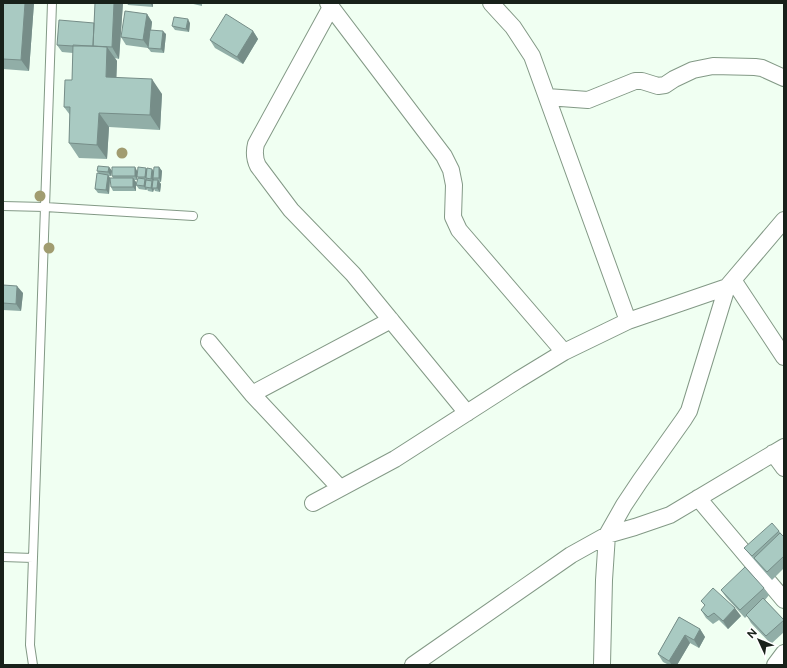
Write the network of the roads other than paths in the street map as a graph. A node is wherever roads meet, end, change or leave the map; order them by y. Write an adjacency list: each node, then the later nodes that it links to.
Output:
1 (52, 3): 7 (lane)
2 (490, 3): 5 (street)
3 (329, 5): 11 (street); 14 (street)
4 (784, 78): 5 (street)
5 (547, 97): 12 (street)
6 (3, 206): 7 (lane)
7 (45, 207): 8 (lane); 25 (lane)
8 (193, 216)
9 (784, 220): 10 (street)
10 (730, 283): 12 (street); 15 (street); 23 (street)
11 (391, 320): 16 (street); 17 (street)
12 (628, 321): 14 (street)
13 (209, 342): 16 (street)
14 (564, 352): 17 (street)
15 (784, 357)
16 (252, 394): 20 (street)
17 (467, 413): 20 (street)
18 (779, 450): 19 (street); 21 (street)
19 (784, 468)
20 (340, 488): 22 (street)
21 (698, 498): 23 (street); 26 (street)
22 (313, 503)
23 (607, 536): 28 (street); 30 (street)
24 (3, 557): 25 (lane)
25 (33, 558): 29 (lane)
26 (784, 600)
27 (784, 653): 31 (street)
28 (602, 664)
29 (33, 665)
30 (413, 665)
31 (775, 665)

